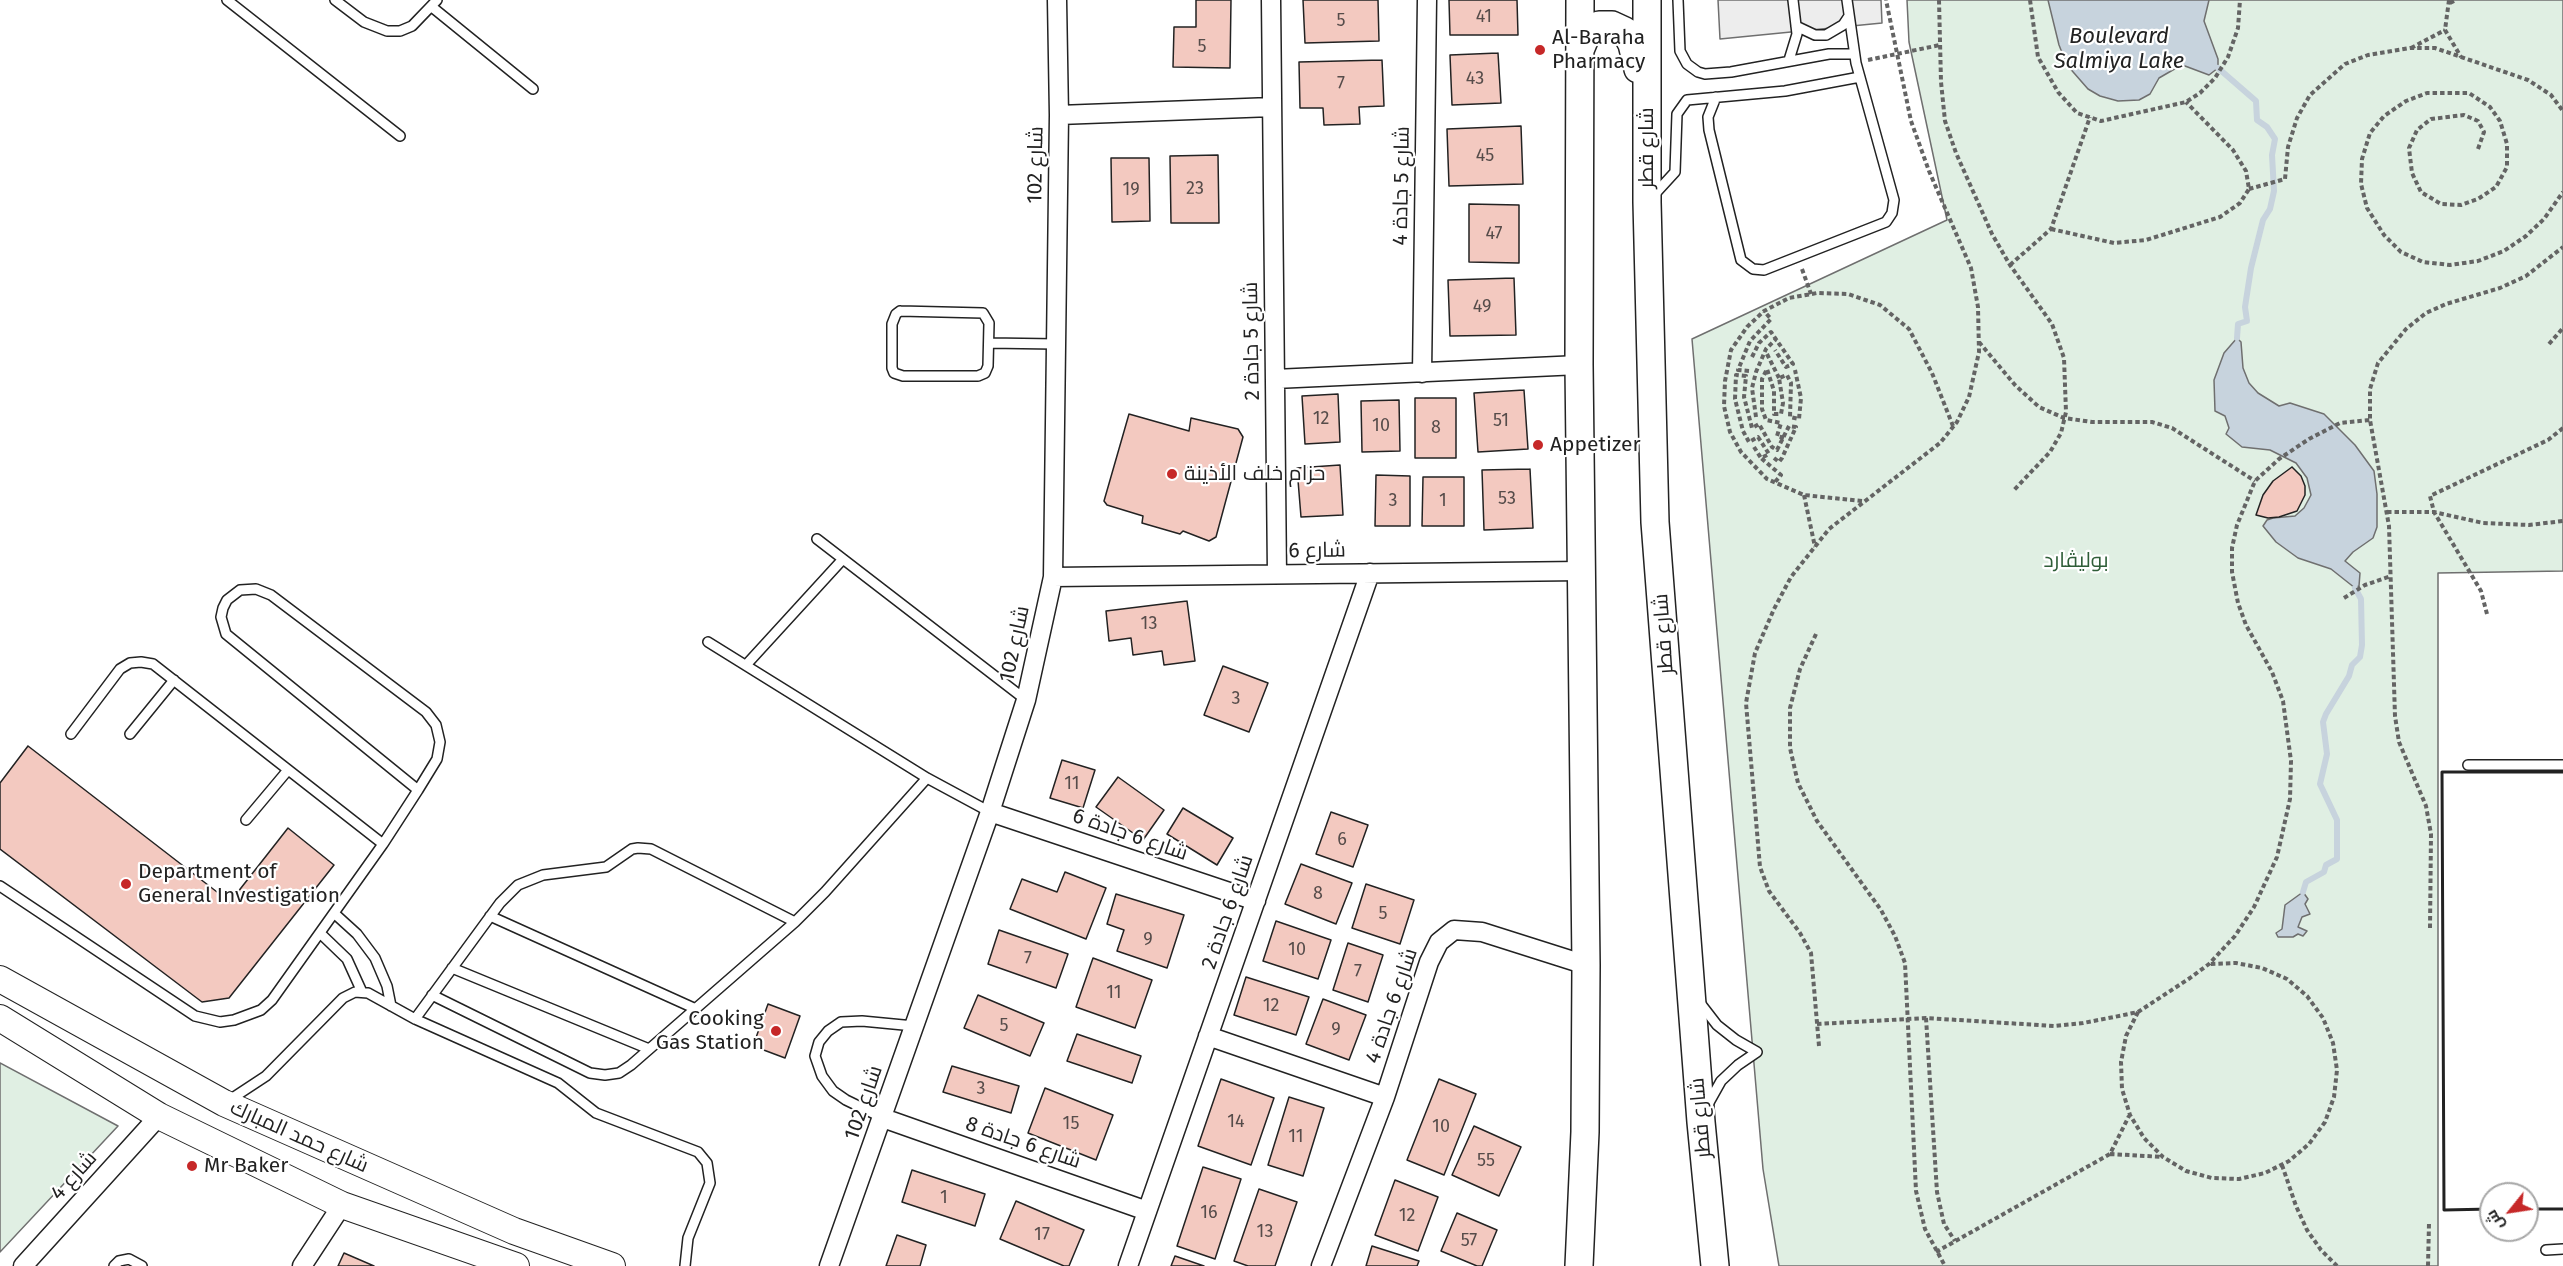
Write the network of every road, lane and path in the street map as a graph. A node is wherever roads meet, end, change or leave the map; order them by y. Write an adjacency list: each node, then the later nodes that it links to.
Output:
1 (227, 0): 37 (lane)
2 (335, 0): 17 (lane)
3 (1057, 0): 35 (street, شارع 102)
4 (1271, 0): 32 (street, شارع 5 جادة 2)
5 (1427, 0): 62 (street, شارع 5 جادة 4)
6 (1580, 0): 23 (main road)
7 (1647, 0): 33 (main road, شارع قطر)
8 (1678, 0): 27 (lane)
9 (1793, 0): 19 (lane)
10 (1847, 0): 18 (lane)
11 (1886, 0): 24 (path)
12 (1939, 0): 21 (path)
13 (2030, 0): 36 (path)
14 (2240, 0): 31 (path)
15 (2456, 0): 16 (path)
16 (2450, 2): 20 (path)
17 (434, 3): 29 (lane)
18 (1849, 16): 19 (lane); 26 (lane)
19 (1796, 26): 27 (lane)
20 (2445, 30): 22 (path); 25 (path)
21 (1940, 45): 24 (path); 45 (path)
22 (2410, 48): 25 (path); 39 (path)
23 (1580, 50): 33 (main road); 59 (main road)
24 (1897, 53): 26 (path); 50 (path)
25 (2461, 58): 34 (path)
26 (1855, 59): 27 (lane); 28 (lane)
27 (1789, 60)
28 (1860, 77): 30 (lane); 44 (lane)
29 (533, 89)
30 (1716, 97): 41 (lane); 44 (lane)
31 (2186, 102): 36 (path); 39 (path)
32 (1272, 107): 35 (street); 64 (street, شارع 5 جادة 2)
33 (1647, 108): 41 (main road, شارع قطر)
34 (2563, 111)
35 (1059, 114): 52 (street, شارع 102)
36 (2090, 117): 42 (path)
37 (400, 136)
38 (2478, 149): 40 (path)
39 (2248, 189): 42 (path)
40 (2563, 192)
41 (1647, 202): 118 (main road, شارع قطر)
42 (2051, 229): 45 (path)
43 (2563, 248): 67 (path)
44 (1798, 256): 46 (path)
45 (2010, 265): 66 (path)
46 (1811, 294): 47 (path); 68 (path)
47 (1764, 310): 55 (path); 75 (path)
48 (2563, 328): 53 (path)
49 (1776, 339): 54 (path); 57 (path); 58 (path)
50 (1979, 341): 66 (path); 68 (path)
51 (989, 344): 51 (lane); 52 (lane)
52 (1056, 344): 89 (street, شارع 102)
53 (2549, 344)
54 (1775, 350)
55 (1744, 354): 57 (path); 61 (path)
56 (1767, 354): 63 (path)
57 (1752, 357): 58 (path)
58 (1760, 360): 65 (path)
59 (1579, 365): 62 (street); 85 (main road)
60 (1795, 370): 63 (path)
61 (1749, 371)
62 (1422, 372): 64 (street)
63 (1779, 378): 70 (path)
64 (1275, 380): 87 (street, شارع 5 جادة 2)
65 (1756, 417)
66 (2064, 418): 74 (path); 76 (path)
67 (2370, 420): 74 (path); 80 (path)
68 (1953, 426): 78 (path)
69 (2563, 428): 79 (path)
70 (1784, 438): 72 (path); 73 (path)
71 (1754, 447): 72 (path)
72 (1761, 458): 75 (path)
73 (1774, 458)
74 (2255, 481): 114 (path)
75 (1775, 482): 77 (path)
76 (2014, 490)
77 (1804, 495): 78 (path); 83 (path)
78 (1862, 501): 83 (path)
79 (2434, 512): 80 (path); 81 (path); 91 (path)
80 (2387, 513): 88 (path)
81 (2563, 520)
82 (817, 539): 84 (lane)
83 (1815, 548): 128 (path)
84 (843, 560): 94 (lane); 96 (lane)
85 (1582, 570): 86 (street, شارع 6); 115 (main road)
86 (1370, 573): 87 (street, شارع 6); 108 (street, شارع 6 جادة 2)
87 (1277, 574): 89 (street, شارع 6)
88 (2391, 576): 90 (path); 112 (path)
89 (1053, 577): 96 (street, شارع 102)
90 (2344, 598)
91 (2487, 614)
92 (1816, 634): 125 (path)
93 (708, 642): 94 (lane)
94 (746, 665): 102 (lane)
95 (174, 680): 97 (lane); 98 (lane); 101 (lane)
96 (1026, 700): 104 (street, شارع 102)
97 (129, 734)
98 (71, 735)
99 (2468, 765): 100 (lane)
100 (2563, 765)
101 (288, 770): 105 (lane); 106 (lane)
102 (927, 778): 104 (lane); 111 (lane)
103 (418, 790): 103 (lane); 106 (lane)
104 (990, 812): 108 (street, شارع 6 جادة 6); 129 (street, شارع 102)
105 (246, 820)
106 (383, 844): 109 (lane)
107 (0, 886): 113 (lane)
108 (1256, 901): 130 (street, شارع 6 جادة 2)
109 (335, 914): 113 (lane); 121 (lane)
110 (490, 916): 111 (lane); 116 (lane); 122 (lane)
111 (795, 922): 122 (lane)
112 (2430, 928)
113 (321, 933): 119 (lane)
114 (2209, 964): 123 (path); 141 (path)
115 (1586, 965): 133 (street, شارع 6 جادة 4); 160 (main road)
116 (452, 968): 120 (lane); 132 (lane)
117 (0, 979): 134 (main road, شارع حمد المبارك)
118 (1690, 986): 138 (main road, شارع قطر); 138 (lane)
119 (362, 992): 121 (lane); 134 (lane)
120 (432, 995): 127 (lane); 132 (lane)
121 (391, 1006): 127 (lane)
122 (696, 1009): 132 (lane)
123 (2138, 1012): 126 (path); 135 (path)
124 (0, 1018): 136 (main road, شارع حمد المبارك)
125 (1909, 1018): 126 (path); 128 (path); 149 (path)
126 (1926, 1018): 146 (path)
127 (415, 1019): 156 (lane)
128 (1817, 1023): 131 (path)
129 (914, 1026): 137 (street, شارع 102); 137 (lane)
130 (1208, 1036): 133 (street, شارع 6 جادة 4); 143 (street, شارع 6 جادة 2)
131 (1819, 1046)
132 (649, 1049)
133 (1385, 1097): 159 (street, شارع 6 جادة 4)
134 (224, 1103): 145 (main road, شارع حمد المبارك)
135 (2130, 1115): 139 (path); 140 (path)
136 (159, 1116): 142 (main road, شارع حمد المبارك); 150 (street, شارع 4)
137 (883, 1118): 143 (street, شارع 6 جادة 8); 157 (street, شارع 102)
138 (1701, 1122): 161 (main road, شارع قطر)
139 (2110, 1154): 140 (path); 146 (path)
140 (2163, 1157): 141 (path)
141 (2282, 1165): 163 (path)
142 (342, 1204): 145 (main road); 153 (street); 154 (main road, شارع حمد المبارك)
143 (1148, 1211): 158 (street, شارع 6 جادة 2)
144 (2429, 1223): 164 (path)
145 (514, 1231): 155 (main road, شارع حمد المبارك)
146 (1955, 1242): 149 (path)
147 (2563, 1249): 148 (lane)
148 (2546, 1250)
149 (1936, 1252): 162 (path)
150 (23, 1266)
151 (114, 1266): 152 (lane)
152 (142, 1266)
153 (302, 1266)
154 (516, 1266)
155 (612, 1266)
156 (685, 1266)
157 (829, 1266)
158 (1128, 1266)
159 (1321, 1266)
160 (1579, 1266)
161 (1715, 1266)
162 (1945, 1266)
163 (2337, 1266)
164 (2428, 1266)

